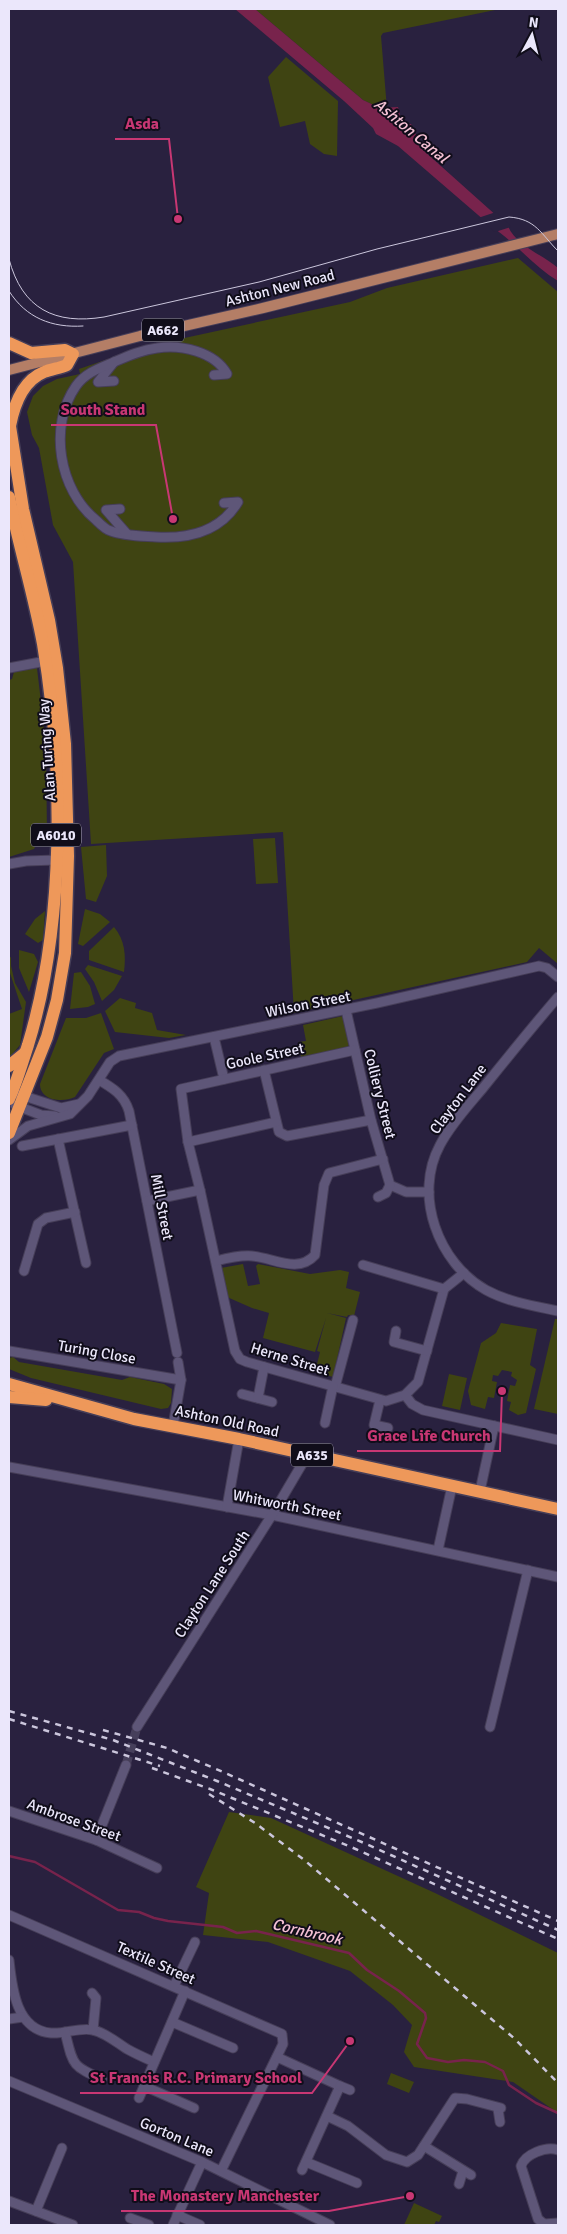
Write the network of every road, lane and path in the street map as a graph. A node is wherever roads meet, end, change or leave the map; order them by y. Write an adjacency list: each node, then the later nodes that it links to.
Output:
1 (558, 234): 3 (main road, Ashton New Road / A662)
2 (9, 343): 3 (highway)
3 (73, 354): 5 (main road, Ashton New Road / A662); 8 (highway)
4 (114, 362): 6 (street); 7 (street); 13 (street)
5 (9, 370)
6 (214, 375)
7 (114, 381)
8 (9, 423): 29 (highway, Alan Turing Way / A6010)
9 (9, 488): 10 (highway, Alan Turing Way)
10 (9, 500): 14 (highway, Alan Turing Way / A6010)
11 (224, 503): 13 (street)
12 (120, 509): 13 (street)
13 (127, 534)
14 (46, 661): 15 (street); 16 (highway, Alan Turing Way / A6010)
15 (9, 668)
16 (56, 860): 17 (street); 23 (highway, Alan Turing Way / A6010)
17 (9, 864)
18 (558, 977): 20 (street, Wilson Street)
19 (558, 997): 43 (street, Clayton Lane)
20 (346, 1010): 21 (street, Wilson Street); 22 (street, Colliery Street)
21 (214, 1037): 26 (street); 27 (street, Wilson Street)
22 (355, 1050): 25 (street, Goole Street); 32 (street, Colliery Street)
23 (25, 1053): 24 (highway); 29 (highway, Alan Turing Way / A6010)
24 (9, 1066)
25 (264, 1070): 26 (street, Goole Street); 33 (street)
26 (224, 1079): 28 (street, Goole Street)
27 (99, 1080): 30 (street, Wilson Street); 34 (street, Mill Street)
28 (180, 1088): 38 (street, Herne Street)
29 (14, 1098): 30 (street); 31 (street); 35 (highway, Alan Turing Way / A6010)
30 (80, 1104): 31 (street, Wilson Street)
31 (70, 1114): 37 (street, Wilson Street)
32 (371, 1120): 33 (street); 40 (street, Colliery Street)
33 (276, 1122): 38 (street)
34 (132, 1125): 36 (street); 45 (street, Mill Street)
35 (9, 1133)
36 (58, 1139): 39 (street); 46 (street)
37 (9, 1140)
38 (188, 1142): 42 (street, Herne Street)
39 (22, 1146)
40 (383, 1159): 41 (street, Colliery Street); 47 (street)
41 (390, 1185): 43 (street); 44 (street)
42 (200, 1190): 45 (street); 47 (street, Herne Street)
43 (429, 1192): 51 (street, Clayton Lane)
44 (378, 1197)
45 (147, 1201): 58 (street, Mill Street)
46 (75, 1212): 48 (street); 50 (street)
47 (216, 1261): 60 (street, Herne Street)
48 (86, 1263)
49 (362, 1265): 52 (street)
50 (24, 1271)
51 (464, 1273): 52 (street); 53 (street, Clayton Lane)
52 (444, 1289): 57 (street)
53 (558, 1311)
54 (352, 1320): 63 (street)
55 (396, 1331): 57 (street)
56 (9, 1351): 61 (street, Turing Close)
57 (427, 1351): 65 (street)
58 (176, 1352)
59 (178, 1362): 61 (street)
60 (264, 1367): 63 (street, Herne Street); 67 (street)
61 (181, 1380): 72 (street)
62 (9, 1384): 69 (highway, Ashton Old Road / A635)
63 (334, 1387): 68 (street, Herne Street); 71 (street)
64 (242, 1394): 67 (street)
65 (405, 1395): 68 (street, Herne Street); 73 (street)
66 (9, 1397): 69 (highway, Ashton Old Road / A635)
67 (258, 1398): 70 (street)
68 (380, 1400): 74 (street)
69 (66, 1402): 72 (highway, Ashton Old Road / A635)
70 (272, 1402)
71 (325, 1423)
72 (173, 1426): 75 (highway, Ashton Old Road / A635)
73 (494, 1426): 76 (street); 80 (street)
74 (388, 1428)
75 (238, 1439): 77 (highway, Ashton Old Road / A635); 81 (street)
76 (558, 1440)
77 (308, 1454): 79 (highway, Ashton Old Road / A635); 83 (street, Clayton Lane South)
78 (9, 1467): 81 (street, Whitworth Street)
79 (452, 1486): 80 (highway, Ashton Old Road / A635); 84 (street)
80 (480, 1492): 82 (highway, Ashton Old Road / A635)
81 (227, 1507): 83 (street, Whitworth Street)
82 (558, 1509)
83 (272, 1515): 84 (street, Whitworth Street); 87 (street, Clayton Lane South)
84 (438, 1550): 85 (street, Whitworth Street)
85 (528, 1570): 86 (street, Whitworth Street); 88 (street)
86 (558, 1577)
87 (137, 1727)
88 (490, 1727)
89 (126, 1765): 91 (street)
90 (9, 1811): 91 (street, Ambrose Street)
91 (96, 1840): 92 (street, Ambrose Street)
92 (157, 1868)
93 (9, 1916): 96 (street, Textile Street)
94 (195, 1942): 96 (street)
95 (9, 1960): 99 (street)
96 (174, 1986): 97 (street, Textile Street)
97 (185, 1991): 101 (street); 105 (street, Textile Street)
98 (97, 1995): 102 (street)
99 (23, 2017): 100 (street); 103 (street)
100 (9, 2019)
101 (172, 2022): 104 (street); 106 (street)
102 (93, 2030): 103 (street); 106 (street)
103 (65, 2032): 107 (street)
104 (233, 2048)
105 (277, 2057): 110 (street); 120 (street)
106 (154, 2062): 109 (street)
107 (102, 2079)
108 (9, 2081): 119 (street, Gorton Lane)
109 (144, 2086): 112 (street); 113 (street)
110 (340, 2086): 111 (street); 114 (street)
111 (350, 2090)
112 (139, 2098)
113 (194, 2108)
114 (327, 2116): 116 (street); 121 (street)
115 (500, 2122): 116 (street)
116 (424, 2146): 122 (street)
117 (62, 2148): 124 (street)
118 (558, 2150): 127 (street)
119 (202, 2162): 120 (street, Gorton Lane); 125 (street)
120 (221, 2172): 132 (street, Gorton Lane)
121 (357, 2183)
122 (459, 2184)
123 (9, 2201): 124 (street)
124 (36, 2210): 128 (street)
125 (177, 2215): 130 (street); 131 (street)
126 (130, 2218): 129 (street)
127 (558, 2223)
128 (73, 2225)
129 (149, 2225)
130 (173, 2225)
131 (200, 2225)
132 (330, 2225)

